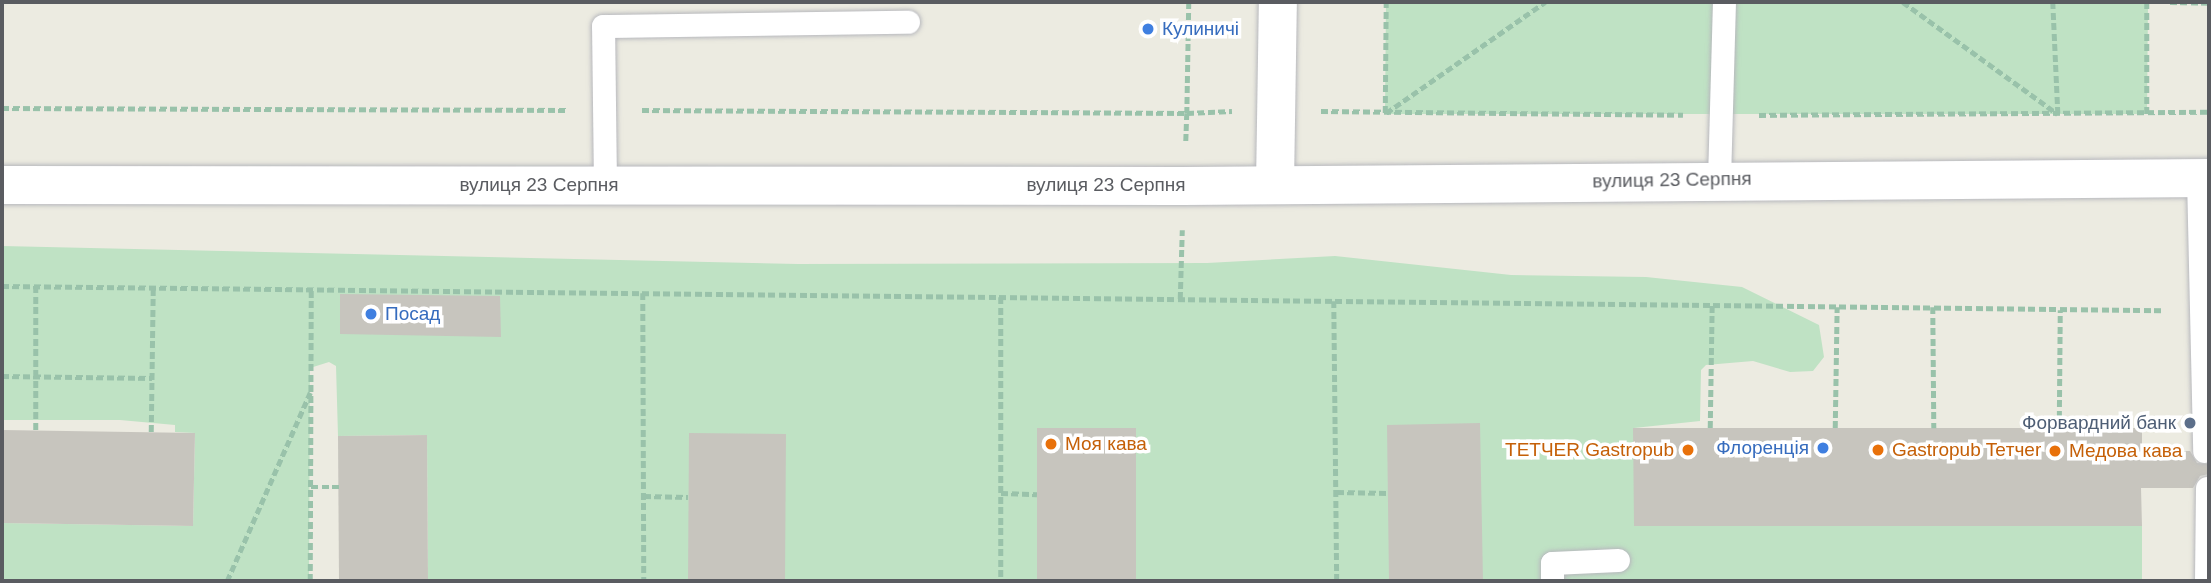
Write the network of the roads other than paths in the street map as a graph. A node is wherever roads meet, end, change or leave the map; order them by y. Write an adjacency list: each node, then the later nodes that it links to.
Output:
1 (1278, 2): 8 (street)
2 (1724, 2): 5 (lane)
3 (908, 22): 7 (lane)
4 (2203, 177): 5 (street, вулиця 23 Серпня); 9 (lane)
5 (1719, 180): 8 (street, вулиця 23 Серпня)
6 (2, 185): 7 (street, вулиця 23 Серпня)
7 (605, 185): 8 (street, вулиця 23 Серпня)
8 (1275, 185)
9 (2204, 451)
10 (2207, 488): 13 (lane)
11 (1618, 560): 12 (lane)
12 (1552, 581)
13 (2206, 581)

